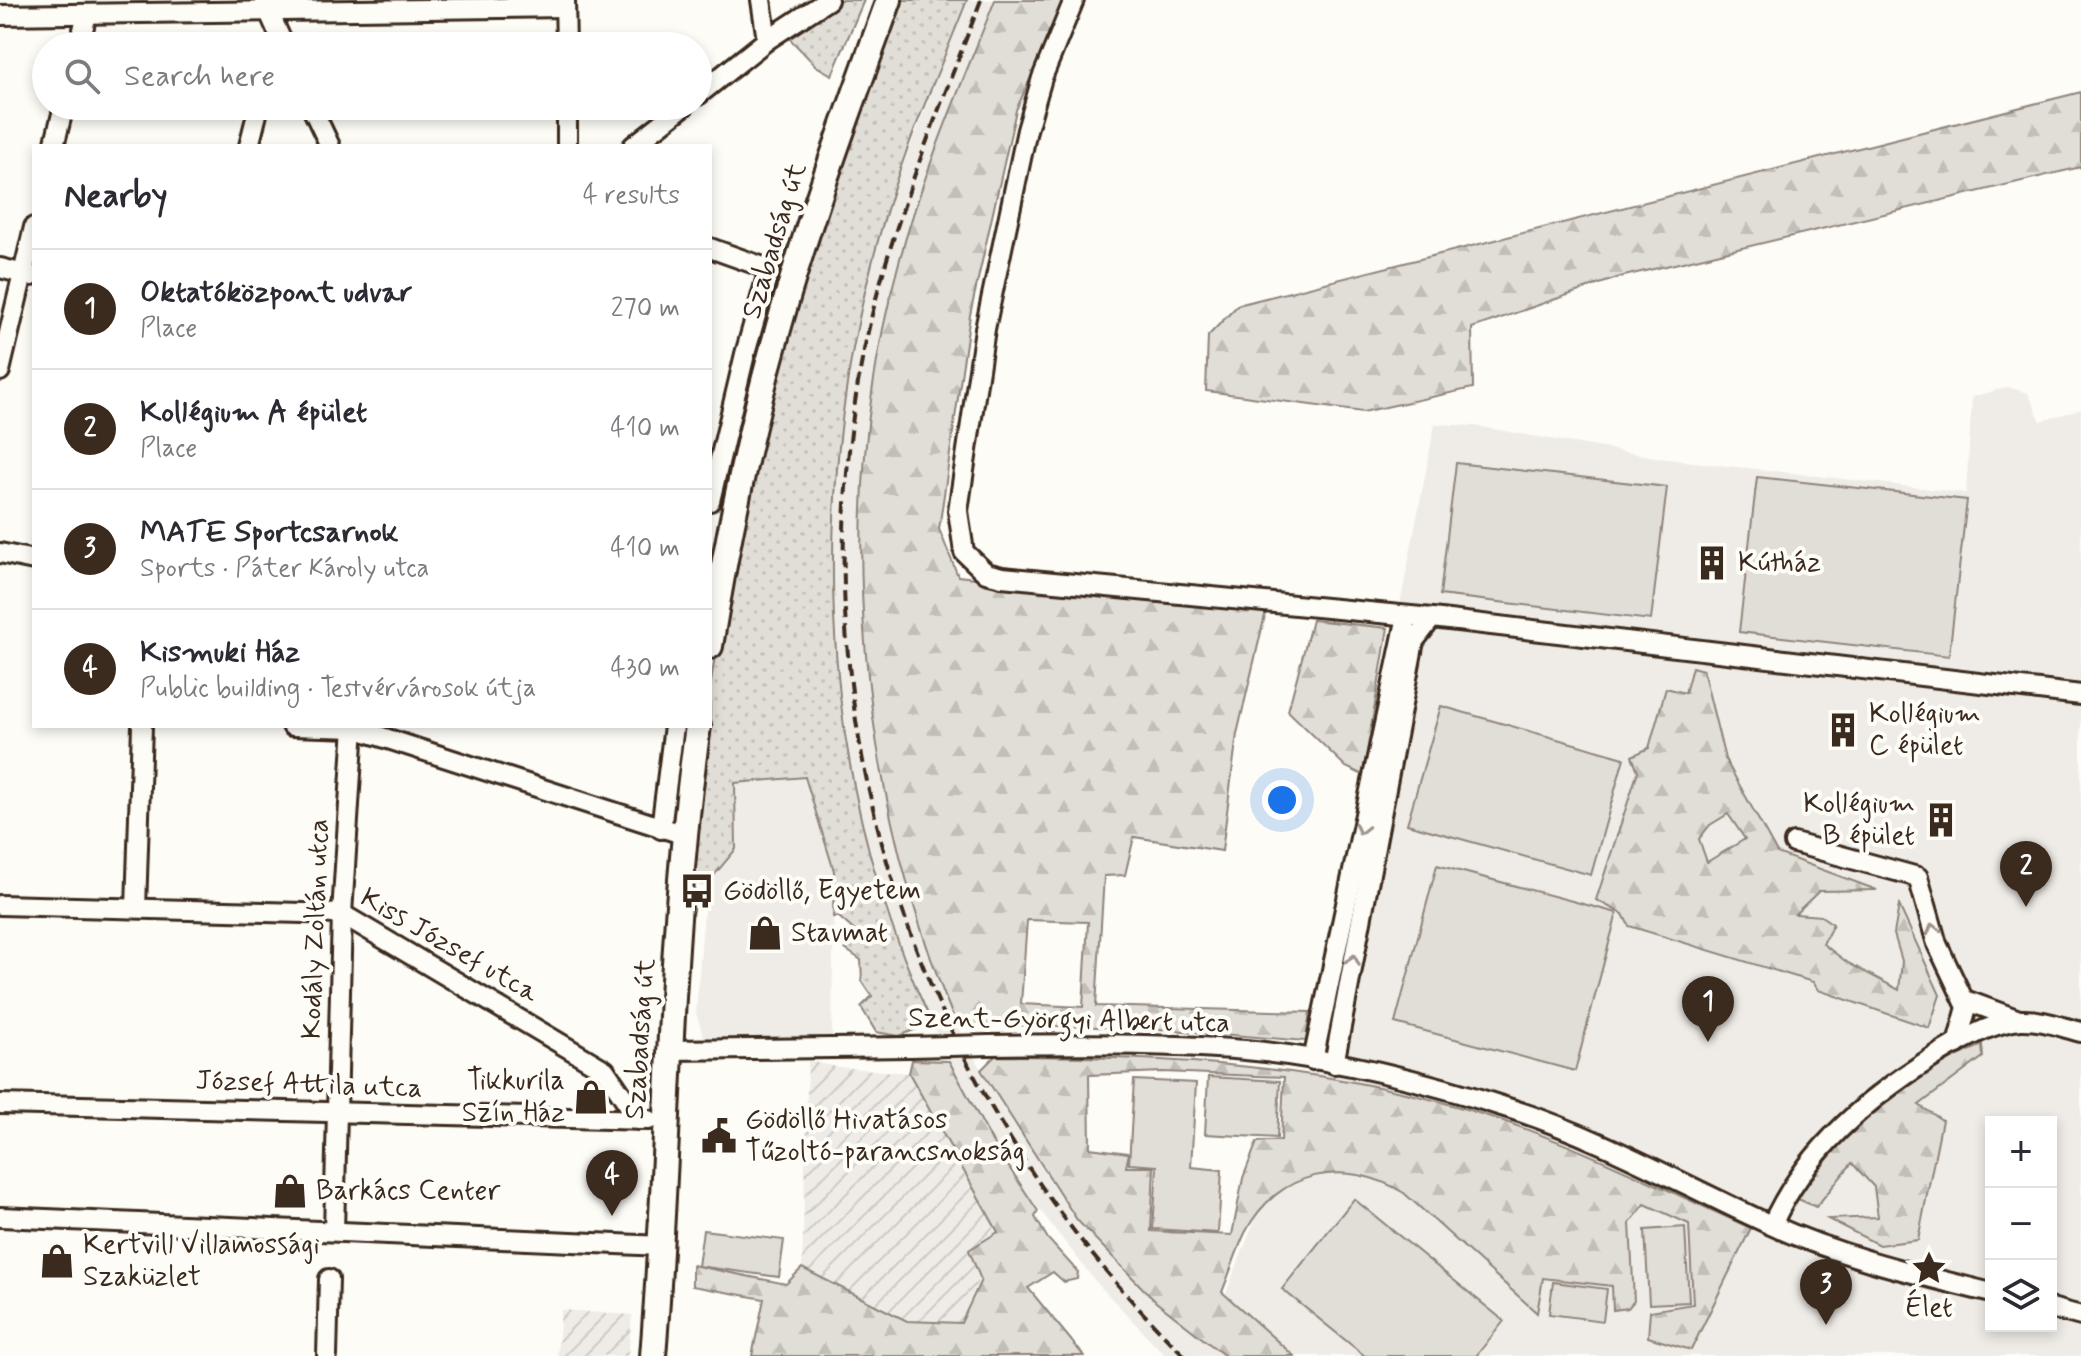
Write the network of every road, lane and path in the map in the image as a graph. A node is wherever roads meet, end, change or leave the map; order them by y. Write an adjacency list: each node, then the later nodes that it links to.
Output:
1 (761, 0): 12 (street)
2 (828, 0): 12 (street)
3 (889, 0): 30 (main road, Szabadság út)
4 (1074, 0): 34 (street)
5 (565, 4): 6 (street); 11 (street)
6 (266, 6): 7 (street); 10 (street)
7 (87, 14): 8 (street); 9 (street)
8 (0, 15)
9 (82, 32)
10 (278, 32)
11 (566, 32)
12 (767, 40): 13 (street)
13 (712, 84)
14 (60, 120): 19 (street)
15 (256, 120): 20 (street)
16 (318, 120): 21 (street)
17 (567, 120): 22 (street)
18 (666, 120): 23 (street)
19 (54, 144)
20 (250, 144)
21 (329, 144)
22 (567, 144)
23 (636, 144)
24 (32, 243): 27 (street)
25 (712, 249): 29 (street, Szabadság út)
26 (0, 268): 27 (street)
27 (28, 275): 28 (street)
28 (0, 371)
29 (716, 439): 30 (street); 31 (street, Szabadság út)
30 (749, 447): 36 (main road, Szabadság út)
31 (712, 480)
32 (0, 553): 33 (street)
33 (32, 560)
34 (1407, 616): 35 (street); 43 (street)
35 (1432, 618): 37 (street); 43 (street)
36 (712, 636)
37 (2081, 695)
38 (142, 728): 48 (street)
39 (354, 728): 49 (street, Kodály Zoltán utca)
40 (357, 728): 44 (street)
41 (674, 728): 44 (street)
42 (698, 728): 45 (main road, Szabadság út)
43 (1376, 794): 51 (street)
44 (661, 829): 45 (street)
45 (685, 835): 55 (main road, Szabadság út)
46 (1794, 843): 50 (street, one-way to 46)
47 (0, 905): 48 (street, Kiss József utca)
48 (136, 908): 49 (street, Kiss József utca)
49 (342, 914): 59 (street, Kodály Zoltán utca); 60 (street, Kiss József utca)
50 (1965, 1000): 52 (street); 54 (street)
51 (1334, 1004): 56 (street); 57 (street)
52 (2019, 1020): 53 (street); 54 (street)
53 (2081, 1032)
54 (1957, 1044): 63 (street)
55 (669, 1050): 56 (street, Szent-Györgyi Albert utca, bridge); 61 (main road, Szabadság út)
56 (1313, 1060): 57 (street, Szent-Györgyi Albert utca)
57 (1334, 1064): 63 (street, Szent-Györgyi Albert utca)
58 (0, 1104): 59 (street, József Attila utca)
59 (337, 1115): 60 (street, József Attila utca); 64 (street, Kodály Zoltán utca)
60 (639, 1120): 61 (street, József Attila utca)
61 (665, 1121): 65 (main road, Szabadság út)
62 (0, 1217): 64 (street)
63 (1772, 1225): 67 (street, Szent-Györgyi Albert utca)
64 (334, 1231): 65 (street)
65 (662, 1246): 71 (main road, Szabadság út)
66 (329, 1279): 70 (street)
67 (1985, 1292)
68 (2057, 1310): 69 (street)
69 (2081, 1316)
70 (327, 1356)
71 (653, 1356)

